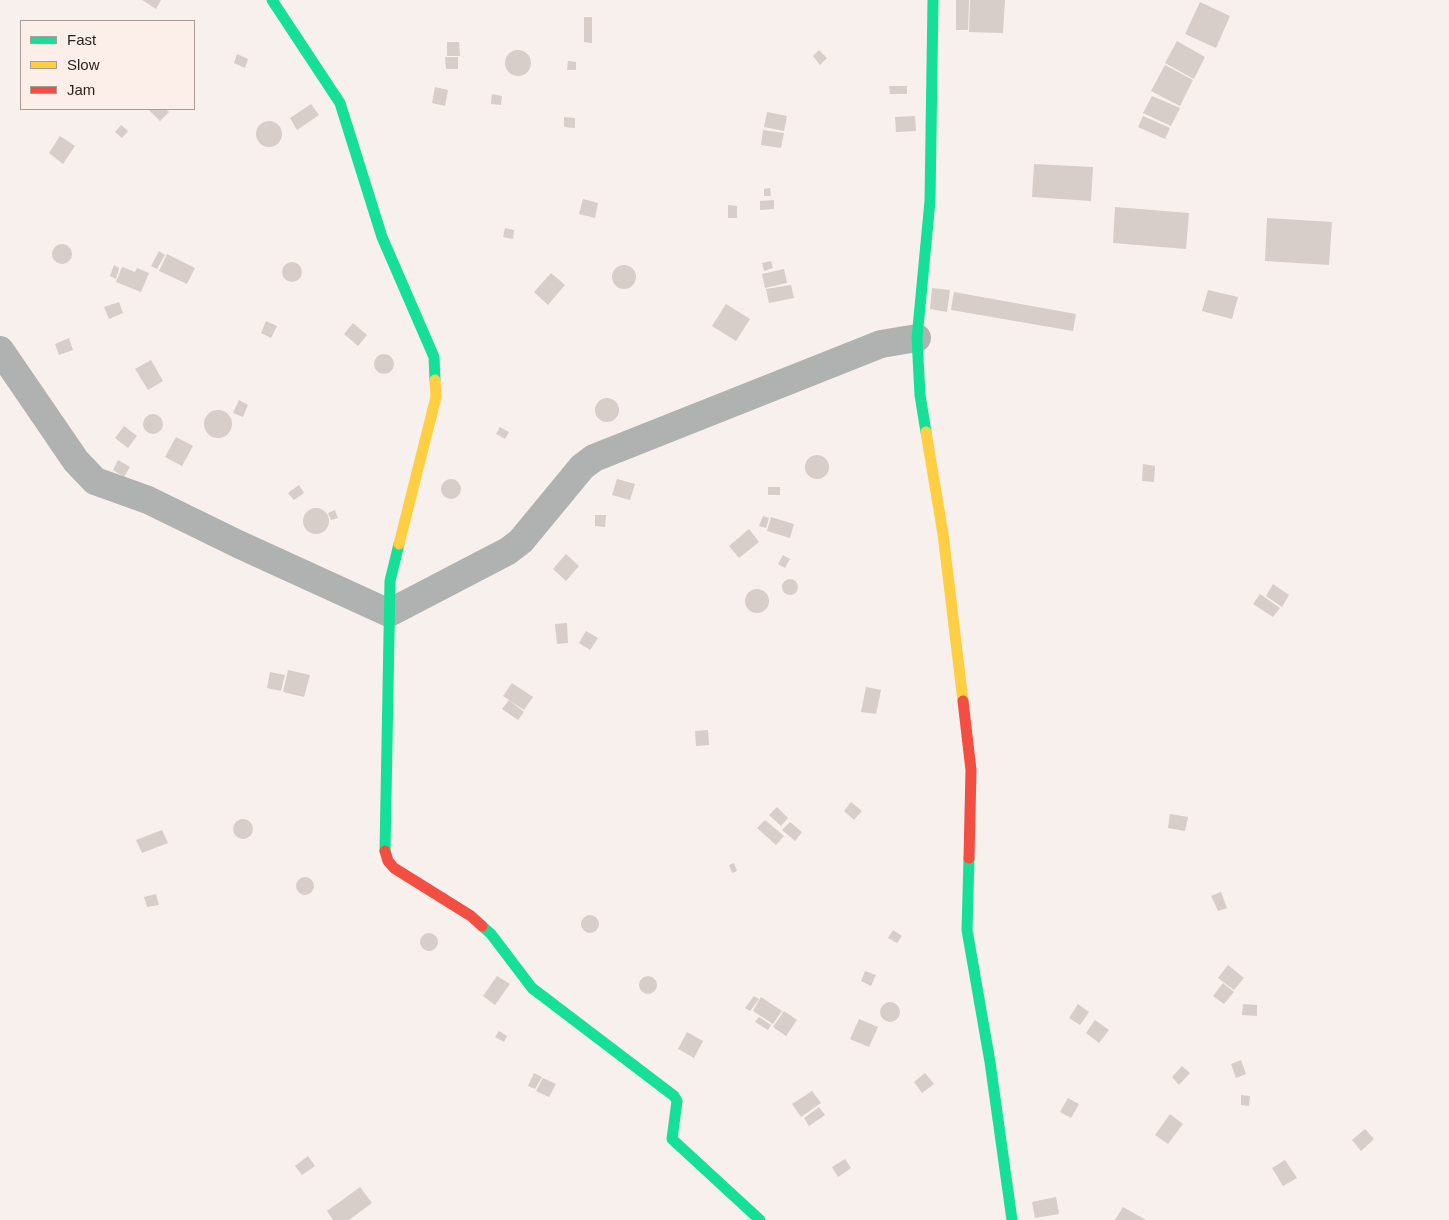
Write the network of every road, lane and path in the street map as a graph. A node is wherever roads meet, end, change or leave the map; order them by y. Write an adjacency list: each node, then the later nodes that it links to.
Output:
1 (272, 0): 5 (street)
2 (933, 0): 3 (street)
3 (917, 338): 5 (street); 7 (street)
4 (0, 350): 5 (street)
5 (389, 613): 6 (street)
6 (760, 1220)
7 (1012, 1220)

